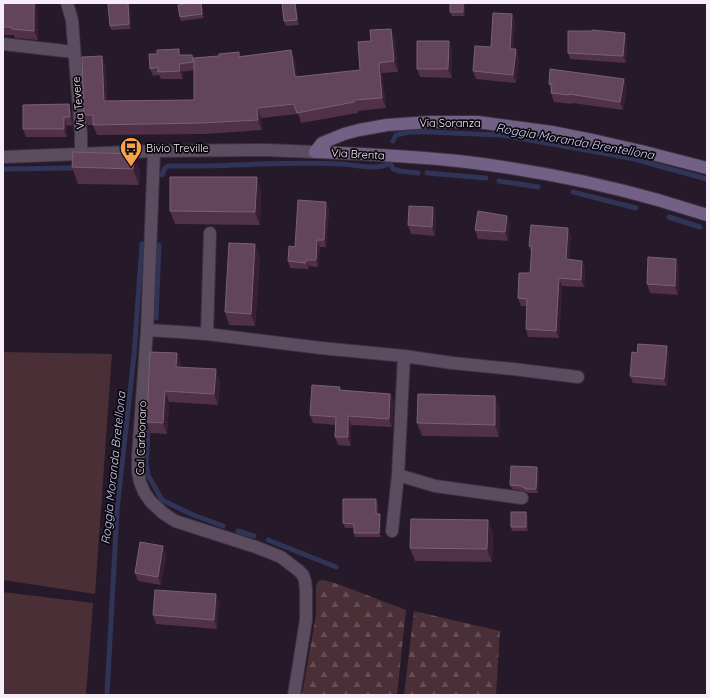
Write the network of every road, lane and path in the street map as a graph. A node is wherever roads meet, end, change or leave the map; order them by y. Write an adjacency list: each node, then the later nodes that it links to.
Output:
1 (67, 3): 3 (street, Via Tevere)
2 (3, 44): 3 (street)
3 (74, 52): 6 (street, Via Tevere)
4 (154, 151): 5 (street, Via Brenta); 6 (street, Via Brenta); 11 (street, Cal Carbonaro)
5 (315, 152): 8 (main road, Via Soranza); 9 (main road, Via Brenta)
6 (81, 154): 7 (street, Via Brenta)
7 (3, 157)
8 (707, 168)
9 (707, 215)
10 (210, 233): 12 (street)
11 (147, 330): 12 (street); 18 (street, Cal Carbonaro)
12 (206, 334): 13 (street)
13 (404, 356): 14 (street); 15 (street)
14 (578, 377)
15 (398, 475): 16 (street); 17 (street)
16 (522, 498)
17 (392, 531)
18 (294, 695)

